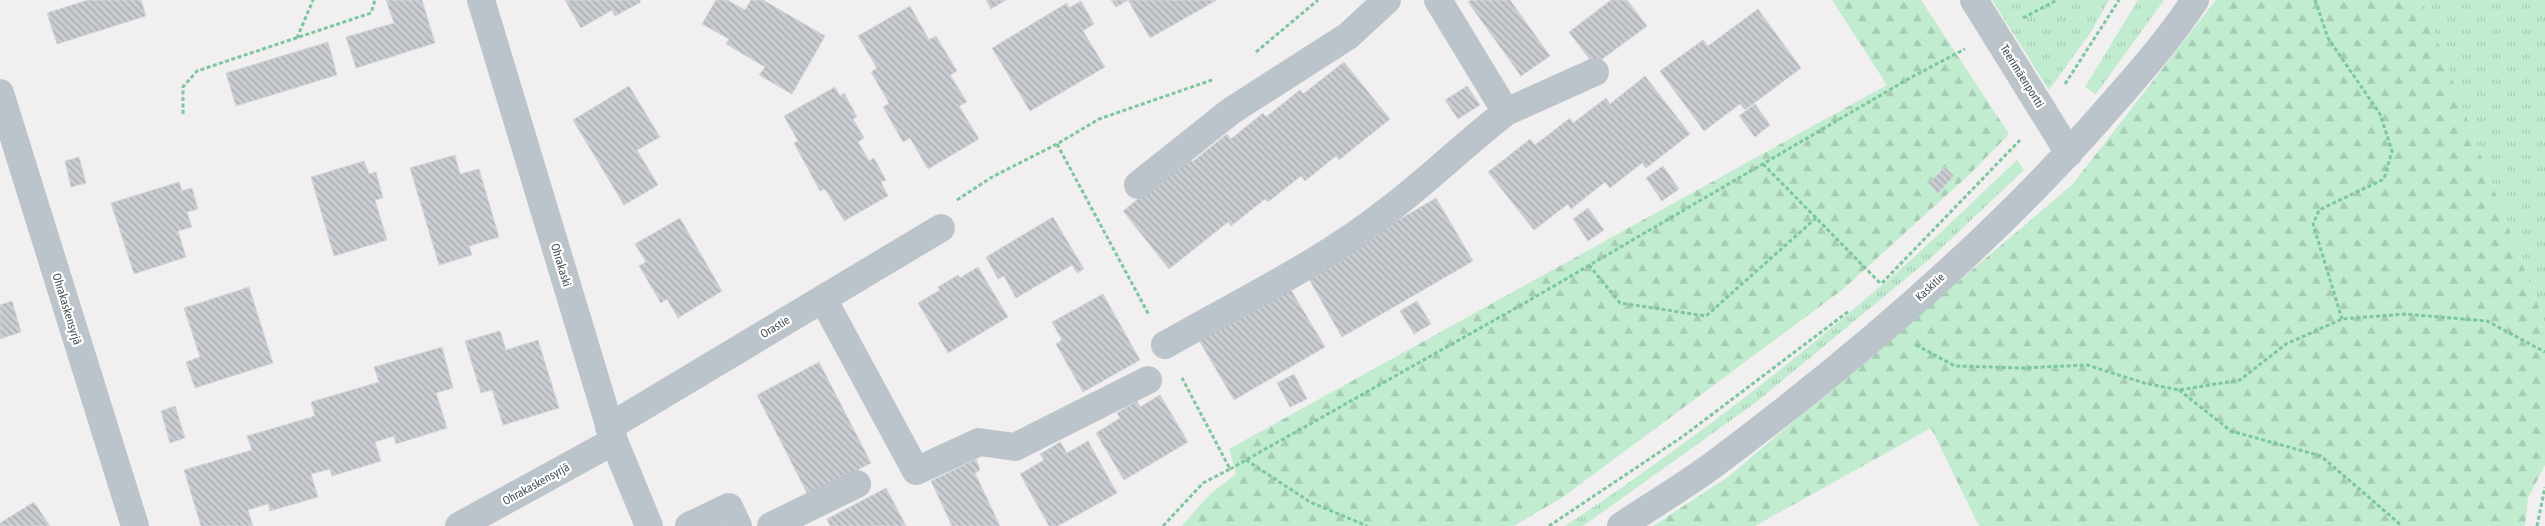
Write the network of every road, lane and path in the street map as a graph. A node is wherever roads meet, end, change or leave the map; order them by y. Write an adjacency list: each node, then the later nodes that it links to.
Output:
1 (313, 0): 11 (path)
2 (375, 0): 11 (path)
3 (481, 0): 35 (street, Ohrakaski)
4 (1318, 0): 12 (path)
5 (1387, 0): 22 (street)
6 (1438, 0): 17 (street)
7 (1974, 0): 19 (street, Teerimäenportti)
8 (2119, 0): 19 (path)
9 (2195, 0): 20 (street, Kaskitie)
10 (2315, 0): 29 (path)
11 (296, 39): 18 (path)
12 (1249, 56)
13 (1595, 72): 17 (street)
14 (1218, 77): 24 (path)
15 (1910, 78): 21 (path)
16 (0, 93): 40 (street, Ohrakaskensyrjä)
17 (1506, 112): 31 (street)
18 (182, 114)
19 (2046, 114): 20 (street, Teerimäenportti); 26 (path)
20 (2069, 153): 30 (street, Kaskitie)
21 (1762, 164): 23 (path); 25 (path)
22 (1138, 185)
23 (1816, 218): 25 (path); 26 (path)
24 (941, 228): 28 (street, Orastie)
25 (1589, 265): 36 (path)
26 (1881, 284): 27 (path)
27 (1875, 289)
28 (823, 299): 33 (street); 35 (street, Orastie)
29 (2342, 319): 32 (path); 34 (path)
30 (1886, 328): 34 (path); 47 (path); 48 (street, Kaskitie)
31 (1165, 345)
32 (2545, 352)
33 (1148, 380)
34 (2179, 390): 49 (path)
35 (612, 434): 41 (street, Ohrakaskensyrjä); 42 (street, Ohrakaski)
36 (1246, 460): 37 (path); 46 (path)
37 (1230, 470)
38 (857, 484): 45 (street)
39 (2545, 487): 50 (path)
40 (135, 526)
41 (459, 526)
42 (649, 526)
43 (689, 526): 44 (street)
44 (738, 526)
45 (771, 526)
46 (1367, 526)
47 (1549, 526)
48 (1621, 526)
49 (2402, 526)
50 (2537, 526)

